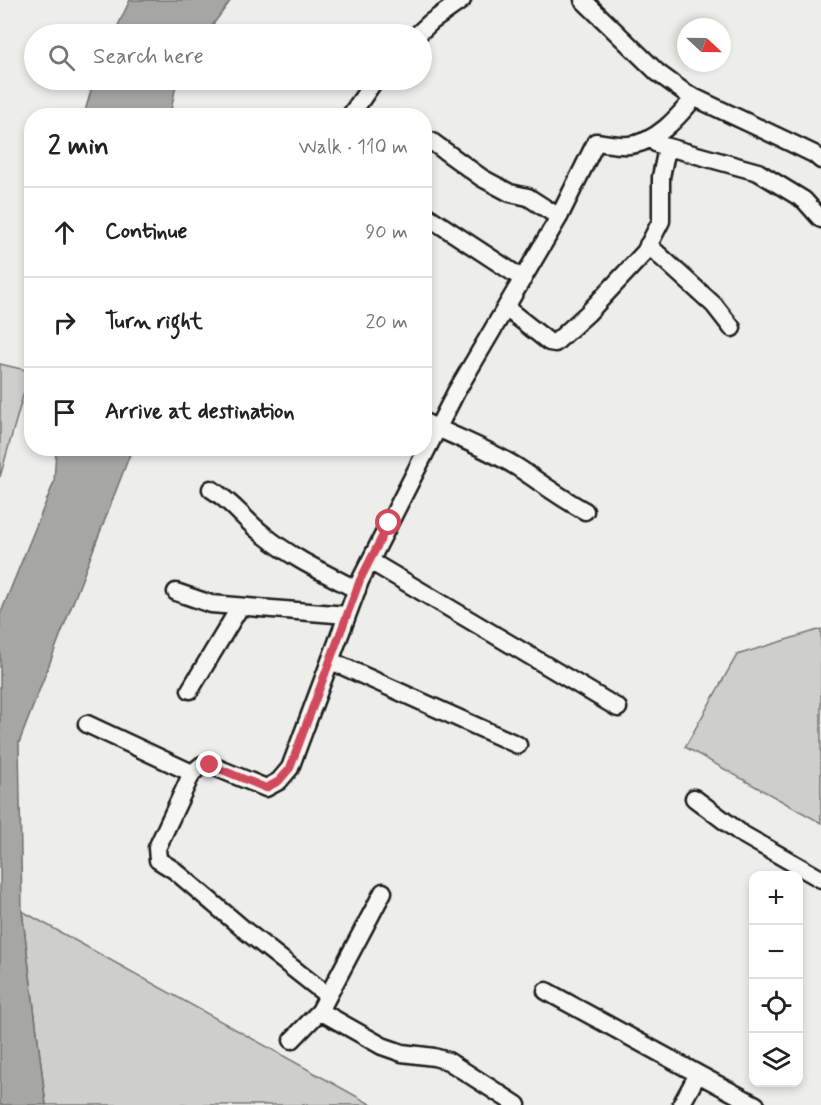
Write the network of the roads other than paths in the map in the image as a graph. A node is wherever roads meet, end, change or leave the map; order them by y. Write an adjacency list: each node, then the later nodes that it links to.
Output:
1 (462, 0): 3 (street)
2 (583, 0): 5 (street)
3 (429, 24)
4 (368, 90): 6 (street)
5 (694, 98): 7 (street); 10 (street)
6 (356, 108)
7 (645, 140): 9 (street); 11 (street)
8 (432, 142): 11 (street)
9 (667, 148): 13 (street); 14 (street)
10 (821, 160)
11 (559, 218): 15 (street)
12 (432, 219): 15 (street)
13 (821, 219)
14 (648, 245): 16 (street); 17 (street)
15 (523, 279): 16 (street)
16 (506, 308): 18 (street)
17 (732, 328)
18 (432, 424)
19 (432, 425): 22 (street)
20 (417, 456): 23 (street)
21 (211, 489): 24 (street)
22 (585, 511)
23 (370, 561): 24 (street); 30 (street)
24 (357, 590): 27 (street)
25 (176, 592): 26 (street)
26 (240, 607): 27 (street); 29 (street)
27 (347, 615): 28 (street)
28 (331, 661): 32 (street); 33 (street)
29 (190, 690)
30 (618, 708)
31 (87, 724): 33 (street)
32 (518, 745)
33 (192, 772): 38 (street)
34 (694, 798): 35 (street)
35 (821, 879)
36 (383, 892): 38 (street)
37 (546, 991): 41 (street)
38 (328, 996): 39 (street)
39 (320, 1011): 40 (street); 42 (street)
40 (292, 1040)
41 (698, 1074): 43 (street); 44 (street)
42 (517, 1105)
43 (681, 1105)
44 (756, 1105)

